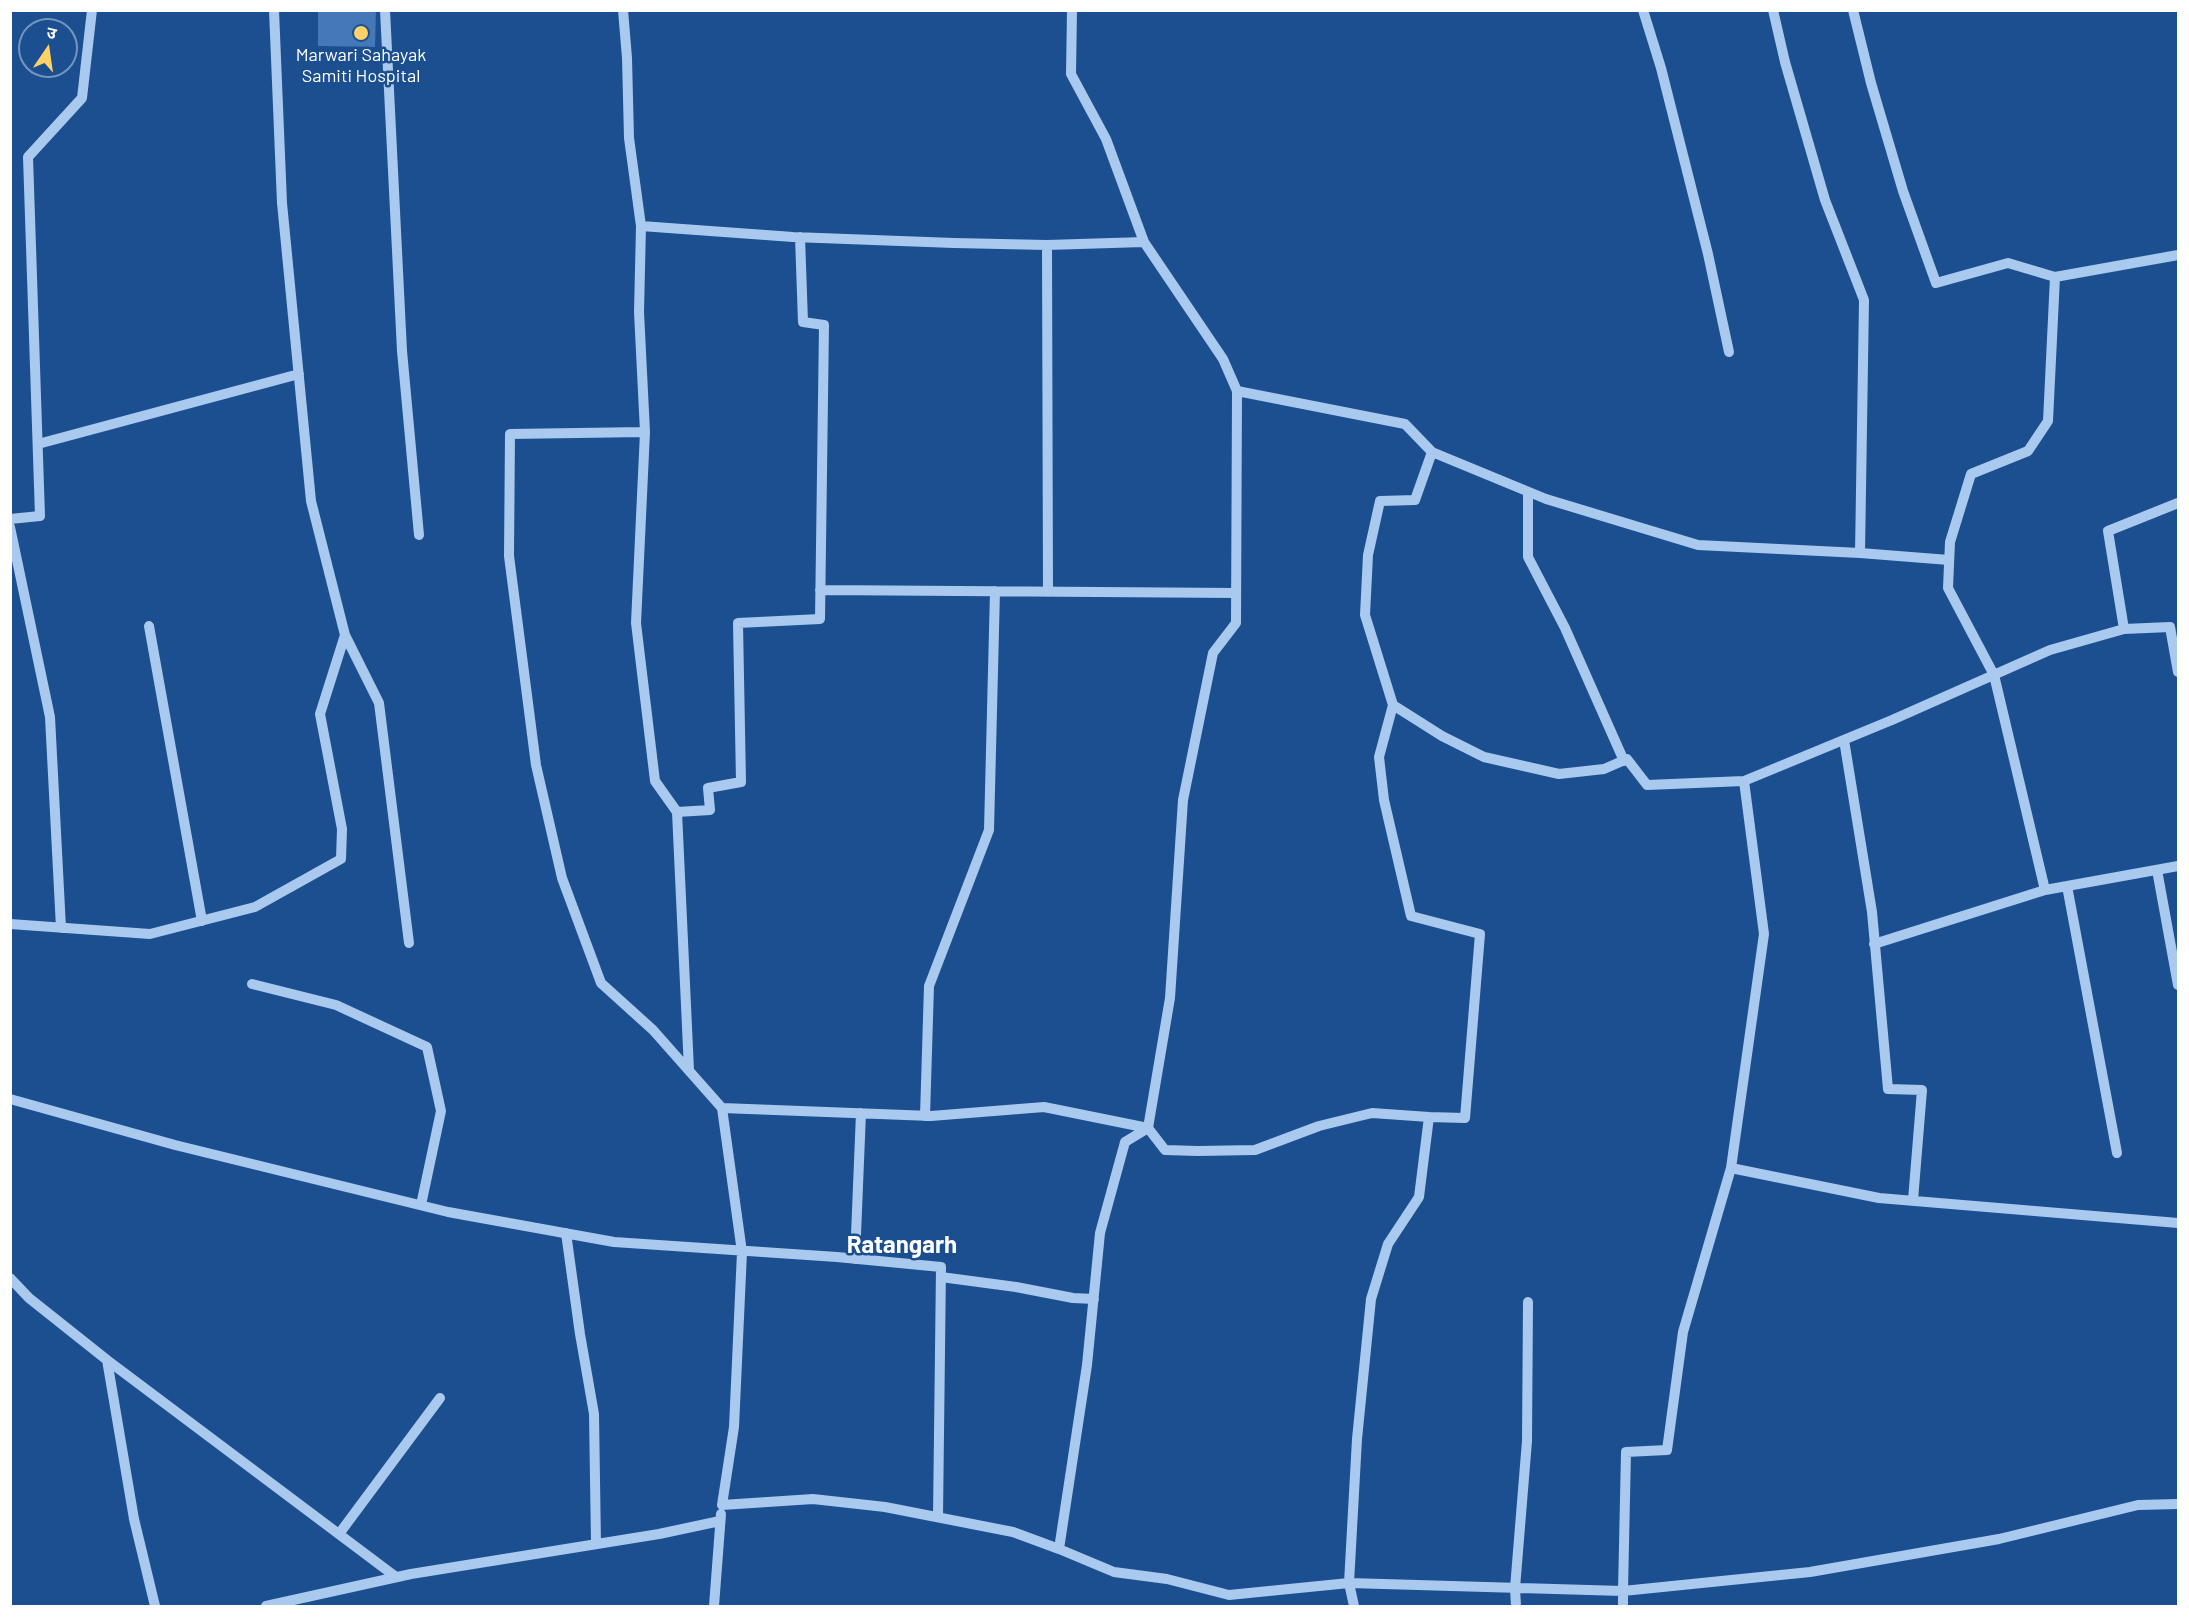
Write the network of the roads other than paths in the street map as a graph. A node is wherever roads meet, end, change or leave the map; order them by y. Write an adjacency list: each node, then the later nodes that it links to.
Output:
1 (92, 10): 19 (street)
2 (274, 10): 16 (street)
3 (385, 10): 25 (street)
4 (623, 10): 9 (street)
5 (1072, 10): 11 (street)
6 (1643, 10): 15 (street)
7 (1773, 10): 26 (street)
8 (1853, 10): 14 (street)
9 (641, 226): 10 (street); 18 (street)
10 (800, 237): 12 (street); 28 (street)
11 (1144, 242): 12 (street); 17 (street)
12 (1047, 245): 30 (street)
13 (2178, 255): 14 (street)
14 (2055, 277): 27 (street)
15 (1729, 352)
16 (299, 374): 19 (street); 34 (street)
17 (1237, 391): 20 (street); 31 (street)
18 (645, 432): 41 (street); 53 (street)
19 (38, 444): 23 (street)
20 (1432, 452): 21 (street); 37 (street)
21 (1528, 492): 26 (street); 39 (street)
22 (2178, 503): 33 (street)
23 (10, 519)
24 (10, 527): 48 (street)
25 (419, 535)
26 (1860, 553): 27 (street)
27 (1949, 560): 36 (street)
28 (820, 590): 29 (street); 41 (street)
29 (994, 591): 30 (street); 57 (street)
30 (1048, 592): 31 (street)
31 (1236, 593): 59 (street)
32 (149, 626): 46 (street)
33 (2124, 629): 35 (street); 36 (street)
34 (345, 634): 46 (street); 49 (street)
35 (2178, 672)
36 (1994, 675): 38 (street); 45 (street)
37 (1393, 705): 39 (street); 58 (street)
38 (1844, 740): 40 (street); 50 (street)
39 (1624, 761): 40 (street)
40 (1744, 781): 61 (street)
41 (677, 812): 53 (street)
42 (2178, 866): 43 (street)
43 (2157, 870): 44 (street); 52 (street)
44 (2067, 886): 45 (street); 60 (street)
45 (2045, 890): 50 (street)
46 (202, 921): 48 (street)
47 (10, 924): 48 (street)
48 (61, 928)
49 (409, 943)
50 (1874, 944): 62 (street)
51 (252, 984): 63 (street)
52 (2178, 985)
53 (688, 1070): 55 (street)
54 (10, 1099): 63 (street)
55 (722, 1108): 56 (street); 66 (street)
56 (861, 1113): 57 (street); 67 (street)
57 (925, 1116): 59 (street)
58 (1429, 1117): 59 (street); 82 (street)
59 (1148, 1128): 70 (street)
60 (2117, 1153)
61 (1731, 1168): 62 (street); 84 (street)
62 (1913, 1200): 64 (street)
63 (421, 1205): 65 (street)
64 (2178, 1223)
65 (566, 1233): 66 (street); 79 (street)
66 (742, 1252): 67 (street); 75 (street)
67 (855, 1259): 68 (street)
68 (941, 1277): 70 (street); 76 (street)
69 (10, 1278): 72 (street)
70 (1094, 1299): 80 (street)
71 (1528, 1302): 83 (street)
72 (107, 1360): 78 (street); 85 (street)
73 (440, 1398): 78 (street)
74 (2178, 1504): 84 (street)
75 (722, 1505): 76 (street); 77 (street)
76 (938, 1517): 80 (street)
77 (720, 1521): 79 (street); 87 (street)
78 (339, 1534): 81 (street)
79 (596, 1544): 81 (street)
80 (1059, 1549): 82 (street)
81 (396, 1577): 86 (street)
82 (1349, 1582): 83 (street); 88 (street)
83 (1515, 1588): 84 (street); 89 (street)
84 (1623, 1591): 90 (street)
85 (155, 1606)
86 (266, 1606)
87 (714, 1606)
88 (1354, 1606)
89 (1515, 1606)
90 (1623, 1606)

